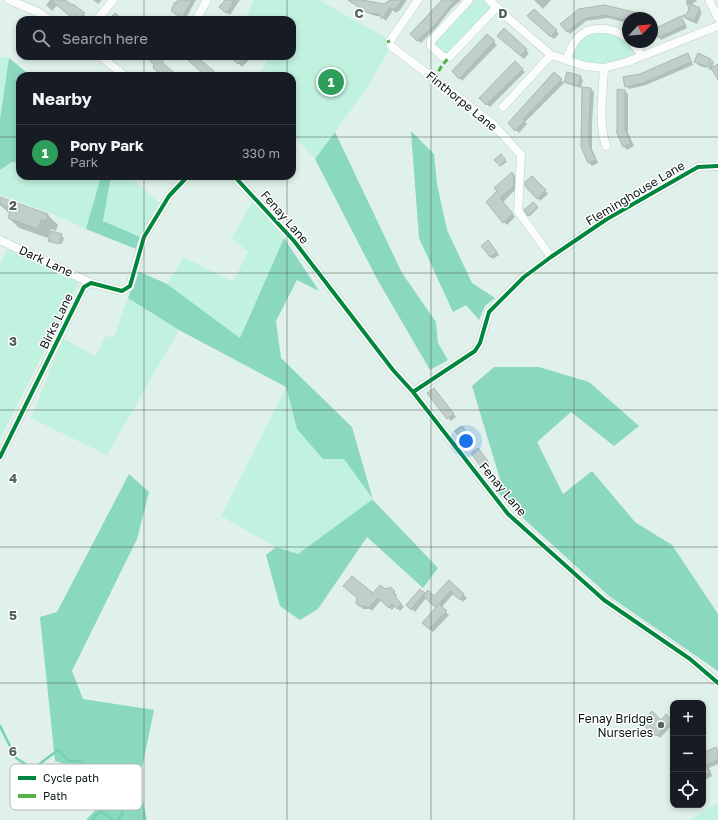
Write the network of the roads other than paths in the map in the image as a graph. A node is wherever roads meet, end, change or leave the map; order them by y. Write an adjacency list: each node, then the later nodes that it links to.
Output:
1 (9, 0): 9 (street)
2 (113, 0): 10 (street)
3 (207, 0): 11 (street)
4 (418, 0): 28 (street, Finthorpe Lane)
5 (469, 0): 8 (street)
6 (489, 0): 8 (street)
7 (709, 0): 12 (street)
8 (497, 7): 16 (street)
9 (44, 16)
10 (100, 16)
11 (198, 16)
12 (718, 18)
13 (718, 26): 17 (street)
14 (622, 34): 19 (street)
15 (636, 48): 17 (street)
16 (551, 55): 19 (street); 22 (street)
17 (642, 56): 20 (street)
18 (105, 60): 21 (street)
19 (566, 60): 20 (street)
20 (604, 68): 23 (street)
21 (120, 72)
22 (503, 107)
23 (606, 146)
24 (718, 166): 28 (street, Fleminghouse Lane)
25 (184, 180): 29 (street)
26 (238, 180): 30 (street, Fenay Lane)
27 (0, 240): 29 (street, Dark Lane)
28 (551, 257): 30 (street, Fleminghouse Lane)
29 (91, 283): 31 (street, Birks Lane)
30 (413, 392): 32 (street, Fenay Lane)
31 (0, 457)
32 (718, 683)

